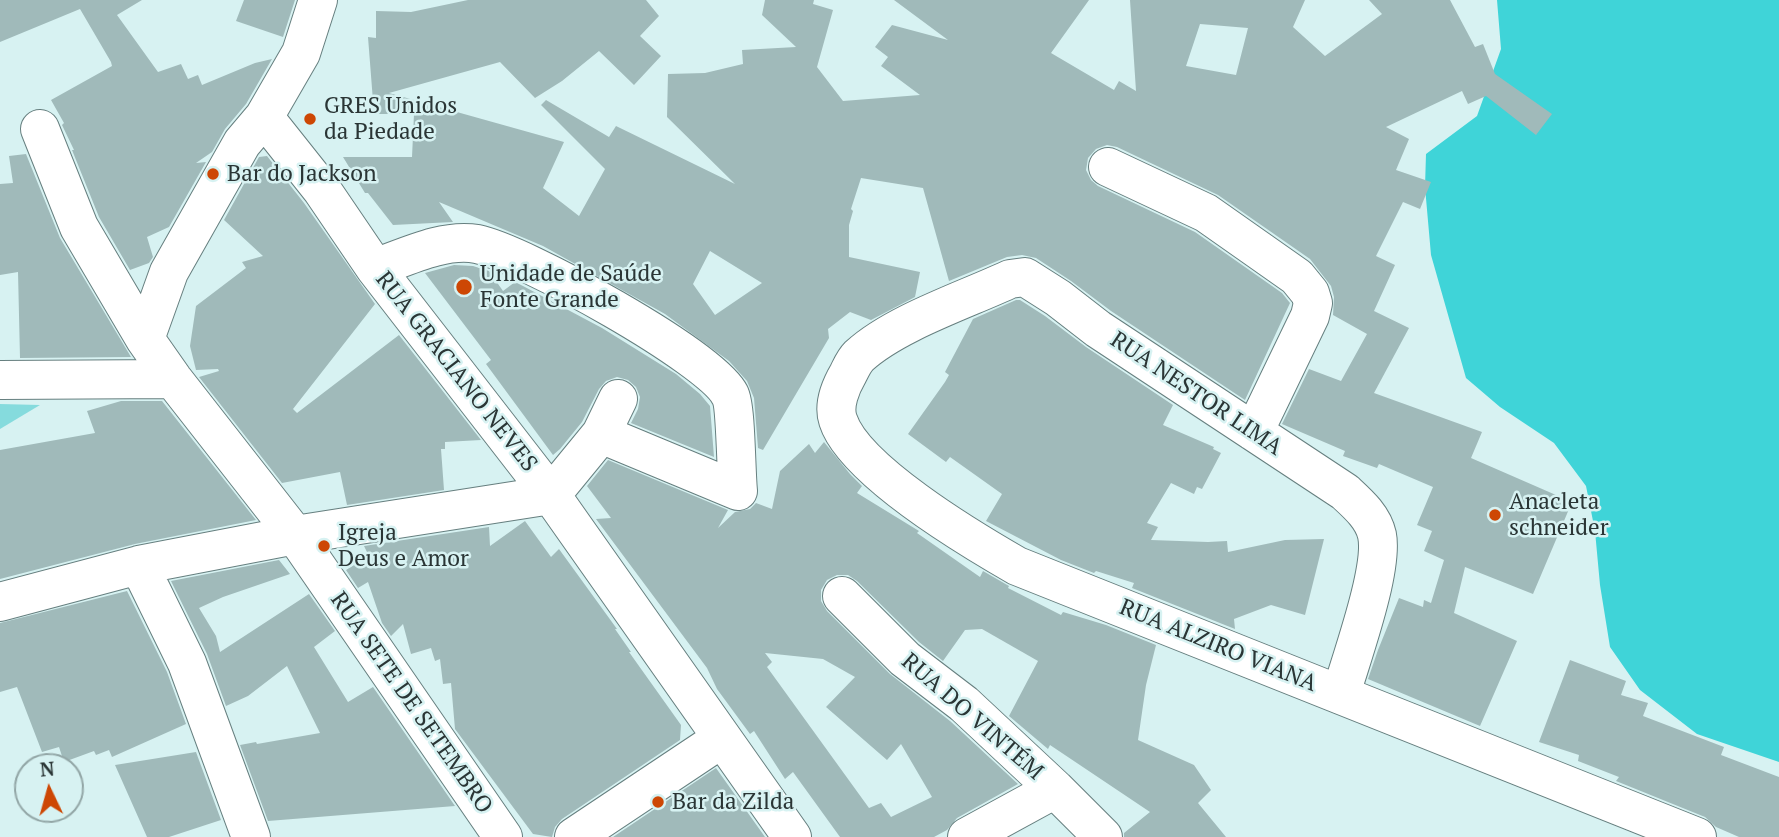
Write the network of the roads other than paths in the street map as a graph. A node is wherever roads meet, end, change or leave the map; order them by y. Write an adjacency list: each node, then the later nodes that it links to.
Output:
1 (318, 0): 2 (street)
2 (264, 117): 5 (street, RUA GRACIANO NEVES); 6 (street)
3 (40, 128): 6 (street, RUA SETE DE SETEMBRO)
4 (1108, 167): 11 (street)
5 (375, 268): 12 (street); 13 (street, RUA GRACIANO NEVES)
6 (145, 339): 8 (street, RUA SETE DE SETEMBRO)
7 (856, 359): 11 (street, RUA NESTOR LIMA); 18 (street, RUA ALZIRO VIANA)
8 (173, 379): 9 (street); 14 (street, RUA SETE DE SETEMBRO)
9 (0, 380)
10 (618, 399): 12 (street)
11 (1254, 432): 18 (street, RUA NESTOR LIMA)
12 (601, 434): 13 (street)
13 (551, 495): 14 (street); 19 (street, RUA GRACIANO NEVES)
14 (295, 535): 15 (street); 22 (street, RUA SETE DE SETEMBRO)
15 (139, 565): 17 (street); 21 (street)
16 (842, 596): 20 (street, RUA DO VINTÉM)
17 (0, 602)
18 (1341, 694): 27 (street, RUA ALZIRO VIANA)
19 (721, 739): 23 (street); 24 (street, RUA GRACIANO NEVES)
20 (1055, 789): 25 (street); 26 (street, RUA DO VINTÉM)
21 (251, 837)
22 (503, 837)
23 (574, 837)
24 (792, 837)
25 (967, 837)
26 (1103, 837)
27 (1697, 837)

